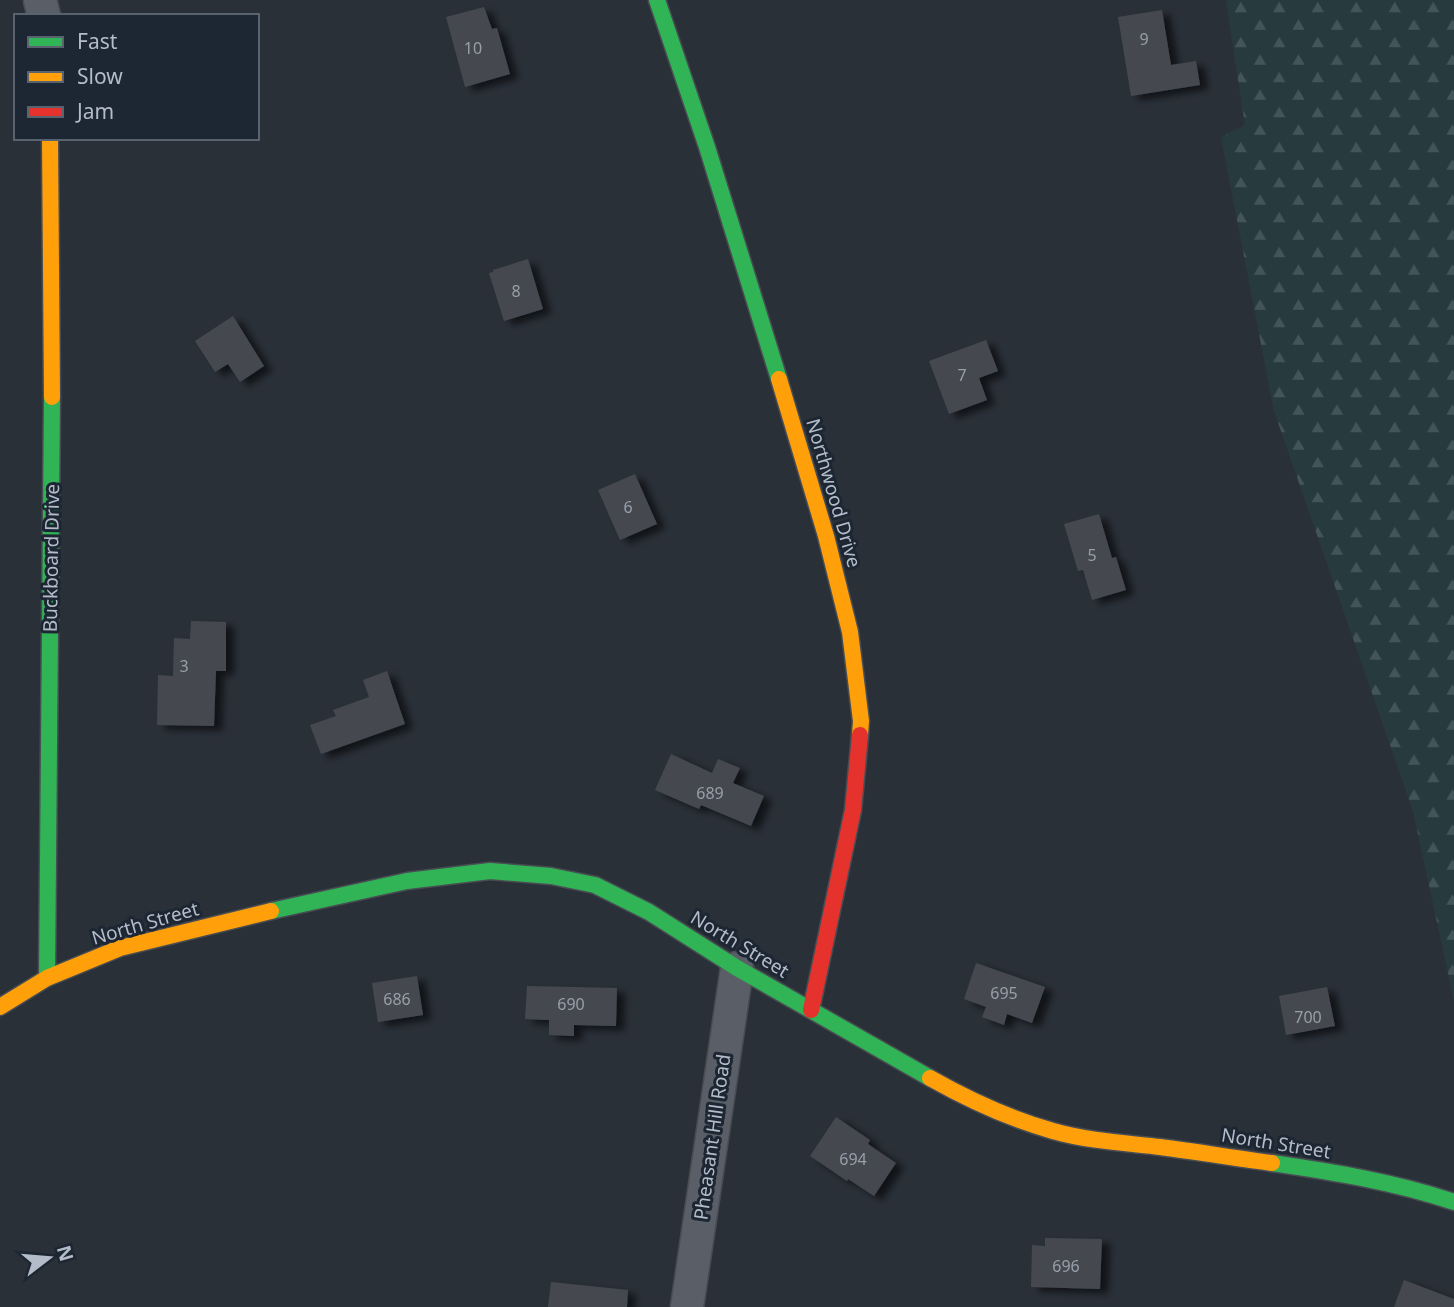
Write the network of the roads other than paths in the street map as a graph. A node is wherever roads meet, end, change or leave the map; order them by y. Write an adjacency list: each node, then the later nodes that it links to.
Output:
1 (657, 0): 6 (street, Northwood Drive)
2 (50, 140): 4 (street, Buckboard Drive)
3 (737, 968): 4 (street, North Street); 6 (street, North Street); 8 (street, Pheasant Hill Road)
4 (47, 978): 5 (street, North Street)
5 (0, 1007)
6 (811, 1010): 7 (street, North Street)
7 (1454, 1202)
8 (687, 1307)

